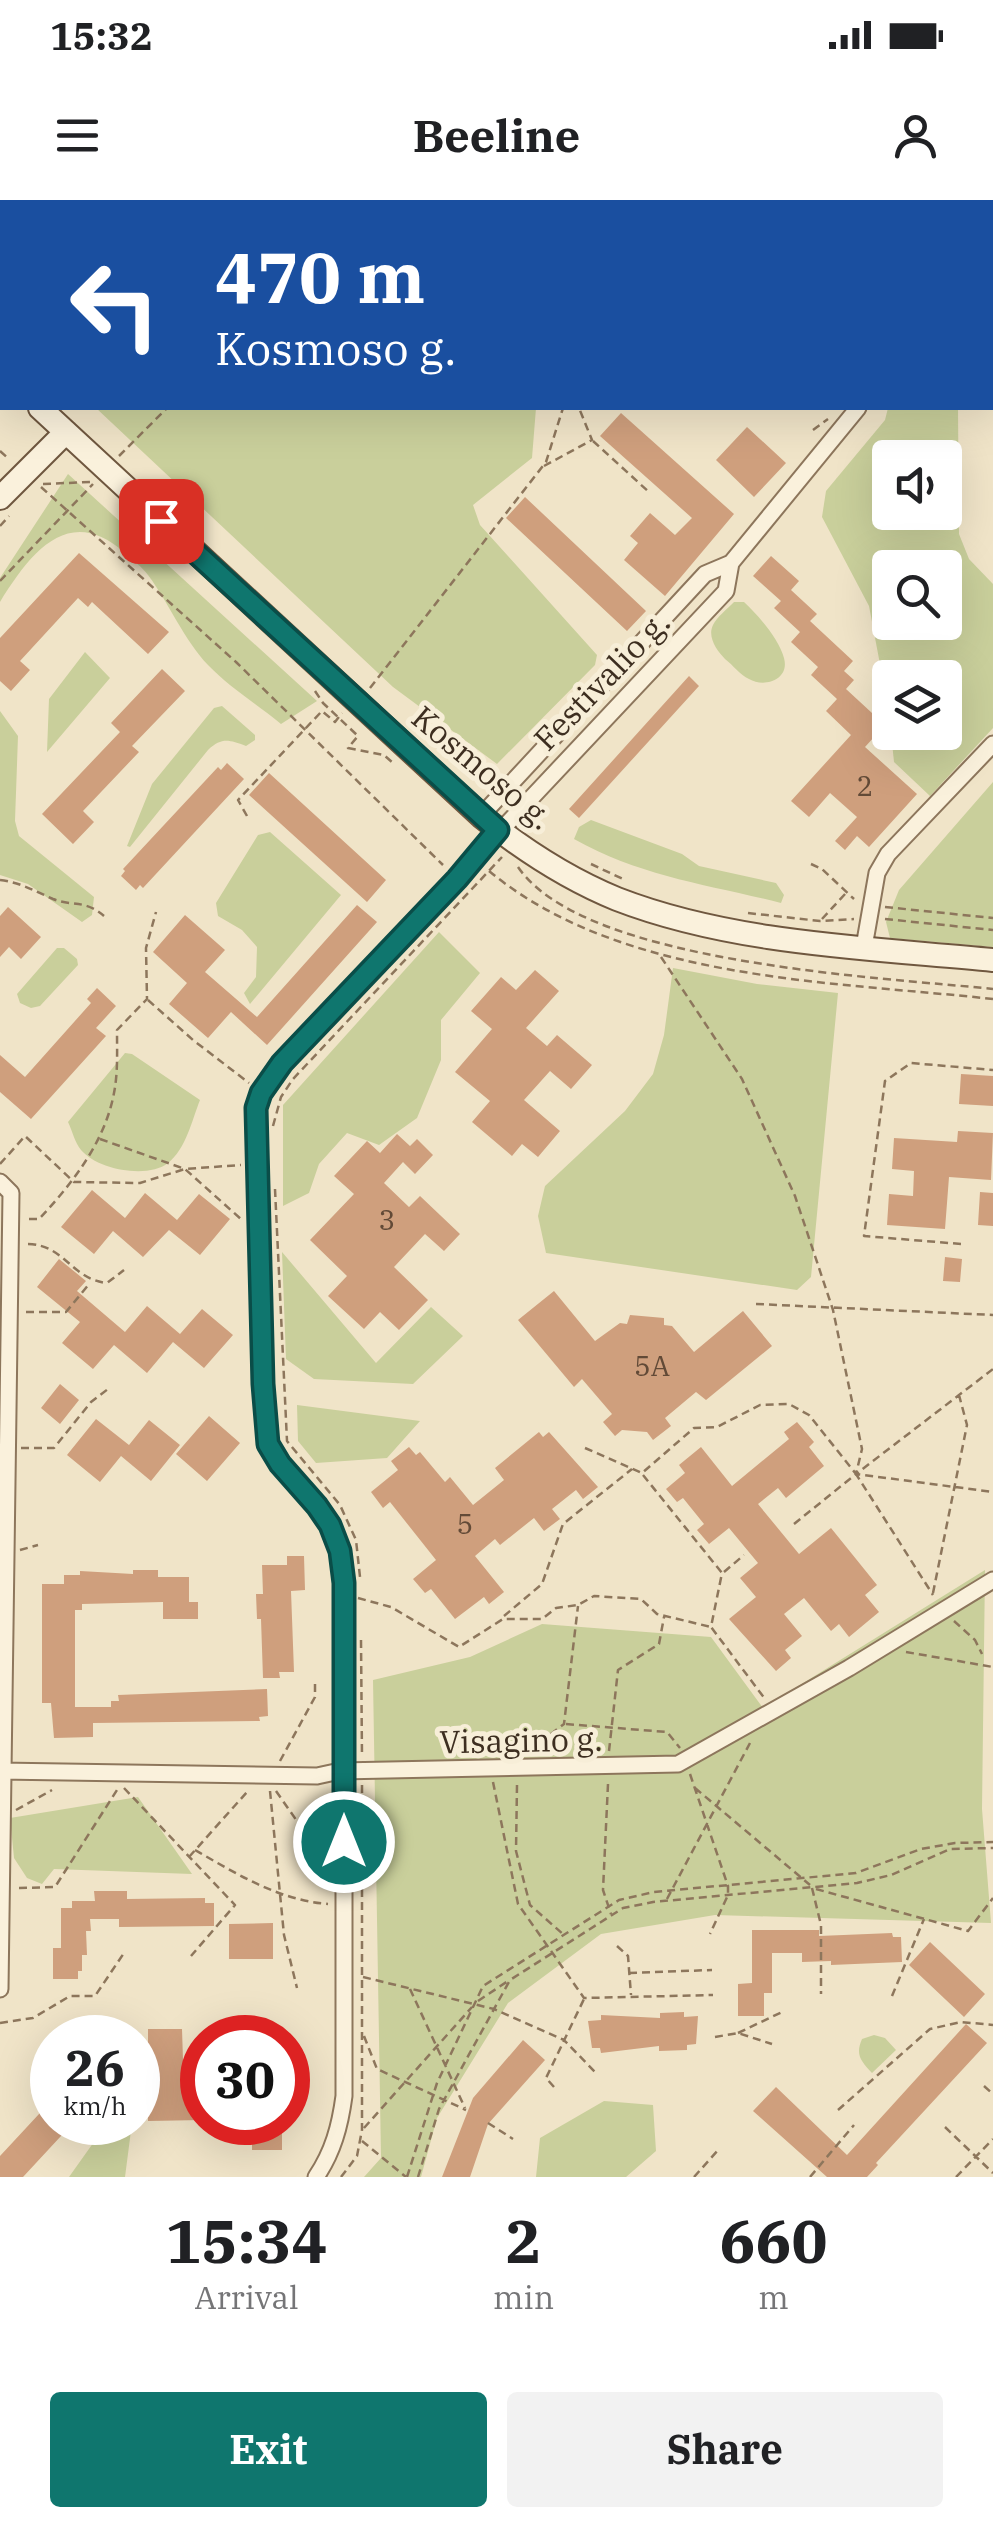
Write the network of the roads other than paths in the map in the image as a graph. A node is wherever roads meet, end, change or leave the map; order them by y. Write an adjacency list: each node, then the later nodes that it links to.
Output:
1 (42, 410): 3 (main road, Kosmoso g.)
2 (856, 410): 5 (street, Festivalio g.)
3 (66, 432): 4 (main road); 7 (main road, Kosmoso g.)
4 (6, 505)
5 (731, 563): 7 (street, Festivalio g.); 7 (street, Festivalio g.)
6 (993, 744): 8 (street)
7 (498, 830): 8 (main road, Kosmoso g.); 13 (street)
8 (864, 947): 9 (main road, Kosmoso g.)
9 (993, 960)
10 (0, 1182): 12 (street)
11 (993, 1580): 13 (street, Visagino g.)
12 (2, 1771): 13 (street, Visagino g.); 14 (street)
13 (344, 1771): 16 (street)
14 (2, 1889): 15 (street)
15 (0, 1989)
16 (316, 2177)

